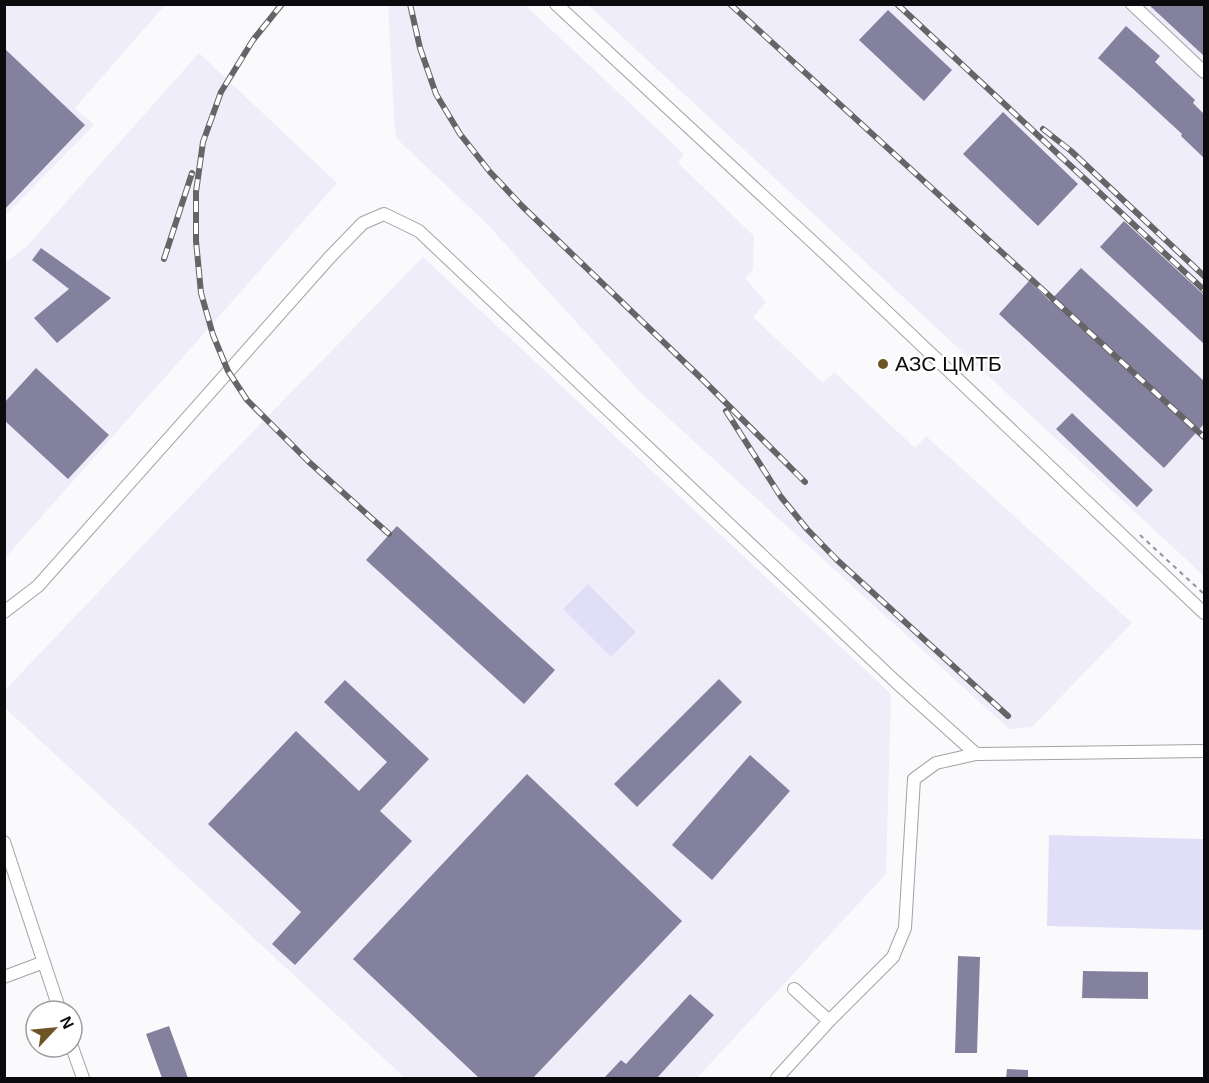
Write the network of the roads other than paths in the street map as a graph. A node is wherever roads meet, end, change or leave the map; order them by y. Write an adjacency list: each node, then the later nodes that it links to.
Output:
1 (556, 4): 5 (street)
2 (1132, 4): 3 (street)
3 (1204, 72)
4 (4, 612): 7 (street)
5 (1204, 613)
6 (1204, 751): 7 (street)
7 (976, 754): 13 (street)
8 (4, 842): 9 (street)
9 (44, 962): 10 (street); 12 (street)
10 (4, 976)
11 (794, 989): 13 (street)
12 (56, 999)
13 (829, 1021): 16 (street)
14 (76, 1059): 15 (street)
15 (83, 1078)
16 (777, 1078)

